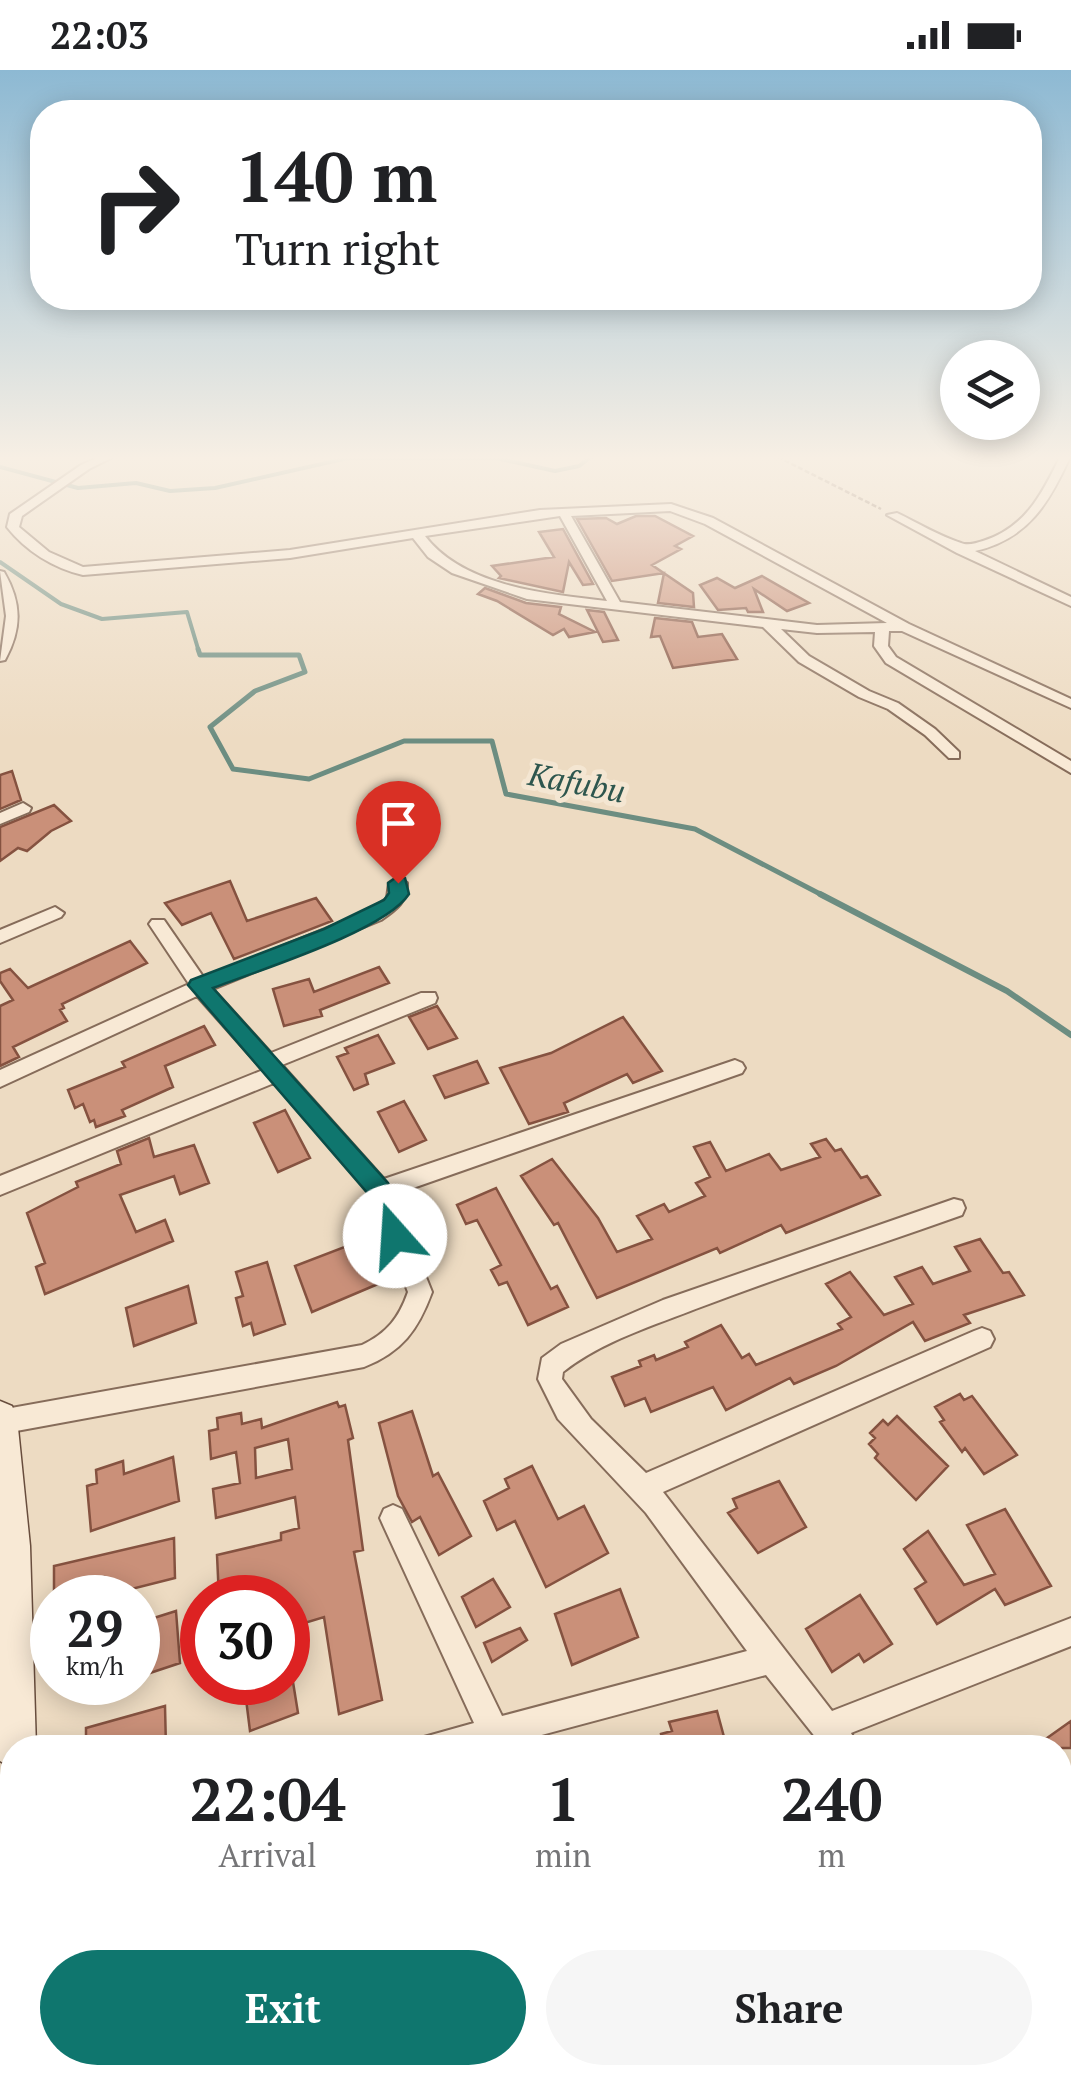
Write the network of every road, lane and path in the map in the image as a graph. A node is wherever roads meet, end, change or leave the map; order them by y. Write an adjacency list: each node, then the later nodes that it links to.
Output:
1 (42, 551): 2 (street)
2 (308, 551)
3 (430, 551): 9 (street)
4 (585, 551): 9 (street)
5 (761, 551): 11 (street)
6 (963, 551): 8 (street)
7 (0, 575): 13 (street)
8 (1071, 602)
9 (616, 606): 10 (street)
10 (767, 623): 12 (street); 15 (street)
11 (904, 627): 12 (street); 14 (street)
12 (882, 630): 16 (street)
13 (0, 657)
14 (1071, 704)
15 (954, 755)
16 (1071, 768)
17 (22, 808): 18 (street)
18 (0, 819)
19 (398, 883): 23 (street)
20 (55, 913): 22 (street)
21 (158, 924): 23 (street)
22 (0, 937)
23 (198, 985): 25 (street); 27 (street)
24 (428, 998): 25 (street)
25 (273, 1068): 28 (street); 29 (street)
26 (735, 1068): 29 (street)
27 (0, 1078)
28 (0, 1186)
29 (380, 1190): 32 (street)
30 (954, 1208): 33 (street)
31 (982, 1339): 33 (street)
32 (0, 1420): 38 (main road)
33 (642, 1488): 36 (street)
34 (392, 1518): 37 (street)
35 (1071, 1632): 41 (street)
36 (771, 1659): 37 (street); 40 (street)
37 (494, 1732): 39 (street)
38 (15, 1735)
39 (483, 1735)
40 (834, 1735)
41 (843, 1735)

